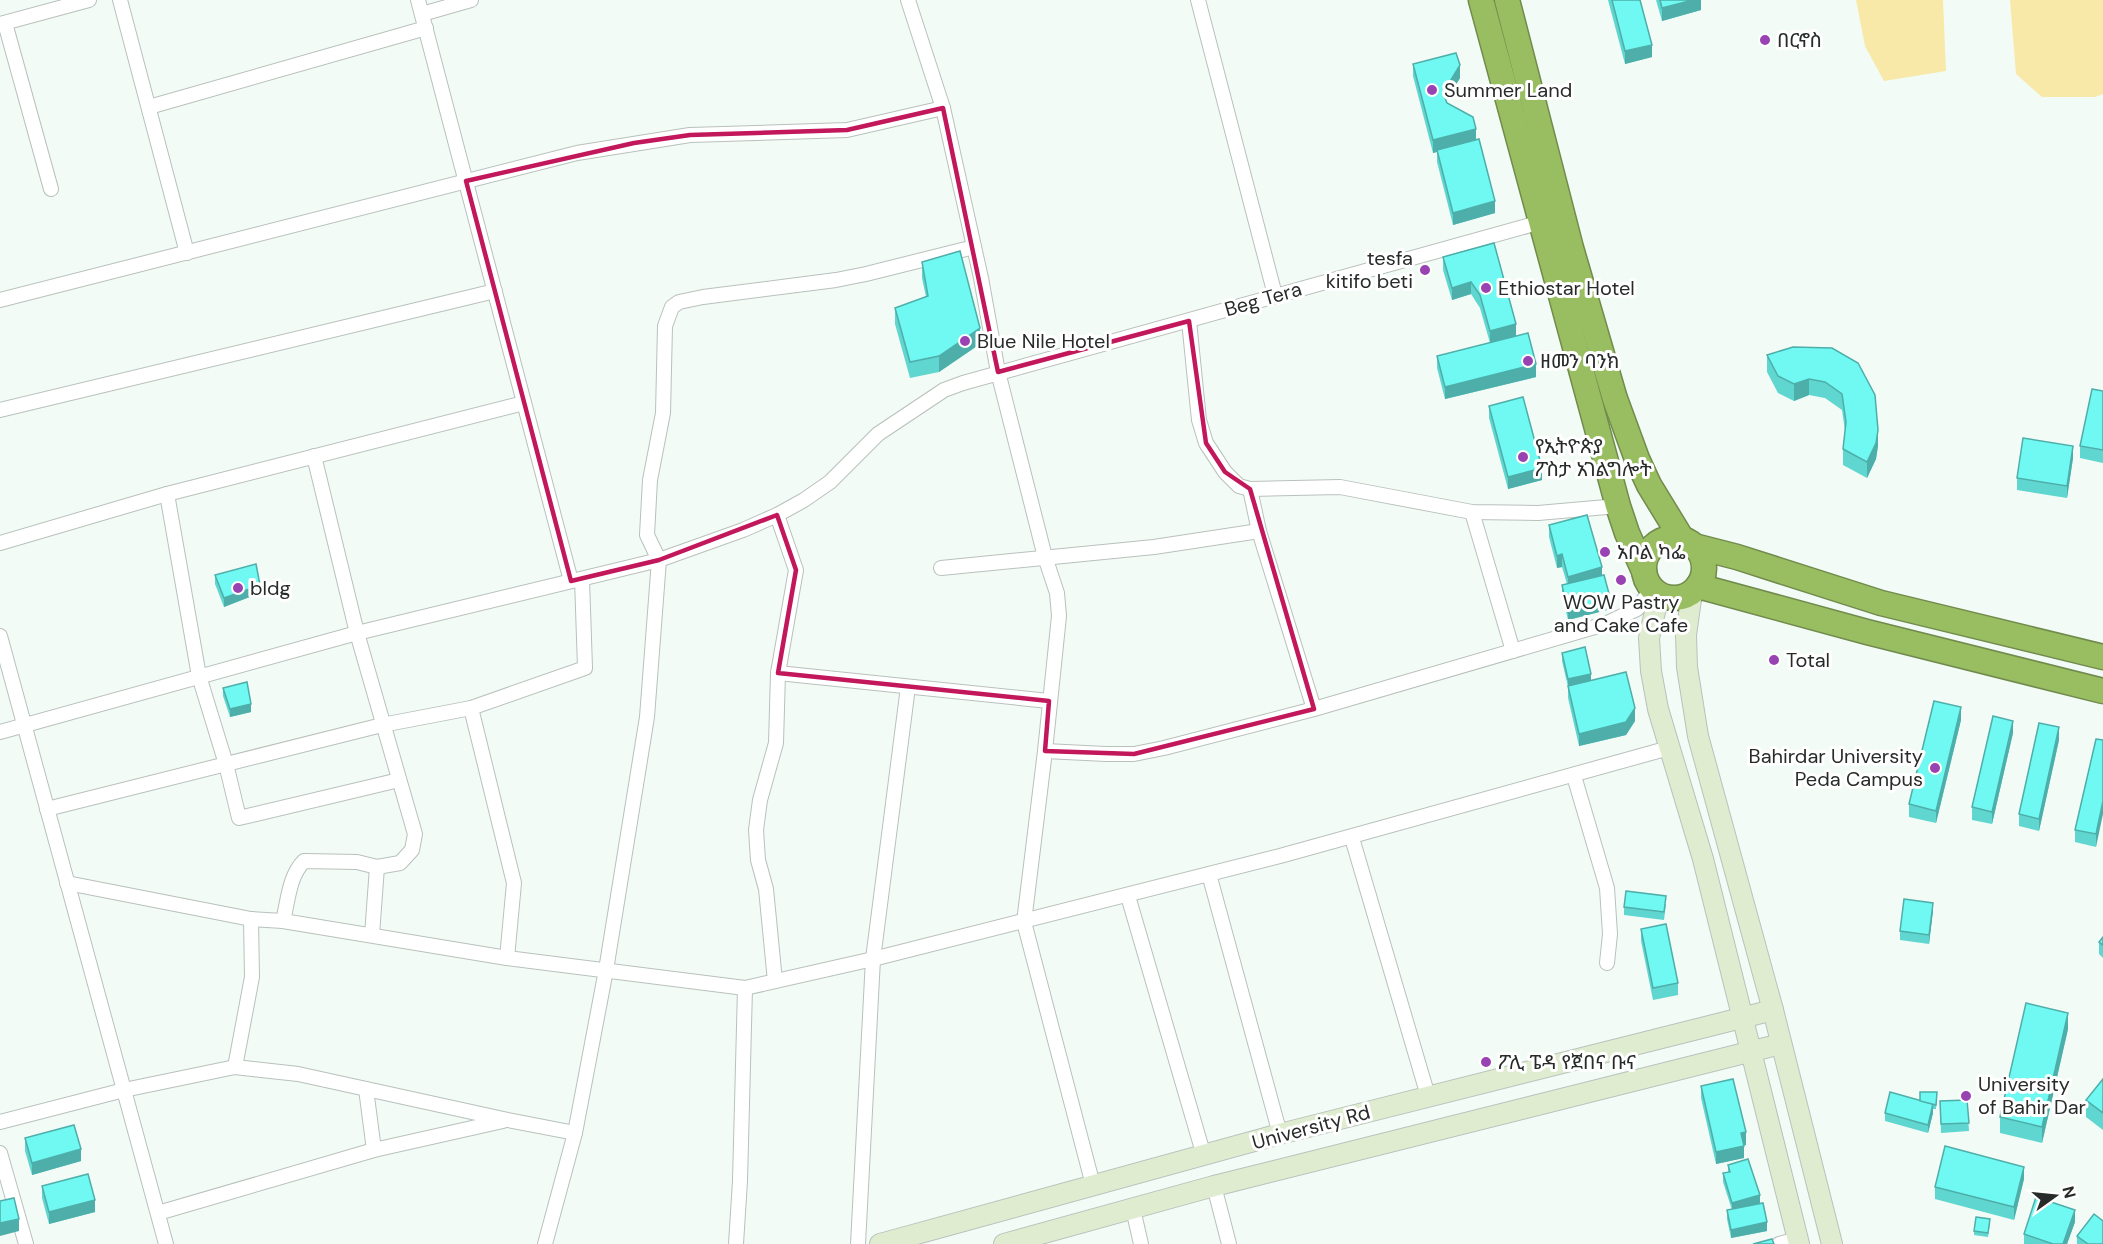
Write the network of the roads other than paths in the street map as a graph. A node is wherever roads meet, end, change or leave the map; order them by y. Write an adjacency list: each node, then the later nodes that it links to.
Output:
1 (89, 0): 10 (street)
2 (120, 0): 12 (street)
3 (418, 0): 9 (street)
4 (471, 0): 9 (street)
5 (908, 0): 13 (street)
6 (1198, 0): 20 (street)
7 (1481, 0): 16 (highway)
8 (1508, 0): 16 (highway)
9 (422, 14): 11 (street)
10 (2, 24): 15 (street)
11 (426, 28): 12 (street); 14 (street)
12 (149, 107): 18 (street)
13 (943, 108): 14 (street); 17 (street)
14 (466, 181): 18 (street); 19 (street)
15 (51, 189)
16 (1552, 219): 20 (street, Beg Tera); 29 (highway); 34 (highway)
17 (974, 247): 23 (street); 36 (street)
18 (187, 253): 21 (street)
19 (495, 291): 24 (street); 25 (street)
20 (1275, 295): 22 (street, Beg Tera)
21 (0, 300)
22 (1189, 321): 23 (street, Beg Tera); 27 (street)
23 (998, 372): 31 (street, Beg Tera); 35 (street)
24 (524, 403): 26 (street); 38 (street)
25 (0, 410)
26 (314, 456): 28 (street); 41 (street)
27 (1250, 489): 30 (street); 32 (street)
28 (167, 494): 33 (street); 46 (street)
29 (1618, 507): 30 (street); 39 (highway)
30 (1472, 512): 43 (street)
31 (777, 515): 36 (street, Beg Tera); 45 (street)
32 (1259, 531): 35 (street); 51 (street)
33 (0, 543)
34 (1688, 543): 39 (highway); 40 (highway); 44 (highway)
35 (1046, 557): 37 (street); 49 (street)
36 (659, 560): 38 (street, Beg Tera); 74 (street)
37 (941, 568)
38 (577, 580): 41 (street, Beg Tera); 50 (street)
39 (1652, 585): 40 (highway); 43 (street); 56 (street)
40 (1695, 589): 48 (highway); 55 (street)
41 (357, 633): 46 (street, Beg Tera); 53 (street)
42 (0, 636): 52 (street)
43 (1513, 651): 51 (street)
44 (2103, 657)
45 (778, 673): 47 (street); 75 (street)
46 (199, 676): 52 (street, Beg Tera); 58 (street)
47 (908, 687): 49 (street); 72 (street)
48 (2103, 691)
49 (1049, 701): 57 (street)
50 (471, 708): 53 (street); 71 (street)
51 (1314, 709): 57 (street)
52 (24, 725): 54 (street, Beg Tera); 61 (street)
53 (382, 725): 58 (street); 60 (street)
54 (0, 732)
55 (1698, 736): 56 (street); 77 (street)
56 (1669, 748): 59 (street); 78 (street)
57 (1045, 751): 69 (street)
58 (226, 764): 60 (street); 61 (street)
59 (1574, 776): 62 (street); 73 (street)
60 (399, 780): 63 (street)
61 (47, 808): 65 (street)
62 (1352, 837): 64 (street); 84 (street)
63 (377, 867): 68 (street); 70 (street)
64 (1209, 874): 66 (street); 88 (street)
65 (67, 882): 67 (street); 83 (street)
66 (1128, 896): 69 (street); 91 (street)
67 (251, 919): 68 (street); 81 (street)
68 (283, 921): 70 (street)
69 (1024, 922): 72 (street); 92 (street)
70 (372, 935): 71 (street)
71 (507, 958): 74 (street)
72 (873, 959): 75 (street); 102 (street)
73 (1607, 963)
74 (606, 970): 76 (street); 87 (street)
75 (775, 981): 76 (street)
76 (745, 988): 101 (street)
77 (1773, 1010): 78 (street, University Rd); 79 (street)
78 (1743, 1018): 80 (street); 84 (street, University Rd)
79 (1781, 1044): 80 (street, University Rd); 96 (street)
80 (1752, 1052): 93 (street, University Rd); 97 (street)
81 (235, 1067): 82 (street); 83 (street)
82 (366, 1089): 85 (street); 89 (street)
83 (124, 1090): 86 (street); 95 (street)
84 (1428, 1096): 88 (street, University Rd)
85 (508, 1120): 87 (street); 89 (street)
86 (0, 1122)
87 (575, 1133): 100 (street)
88 (1280, 1134): 91 (street, University Rd)
89 (374, 1150): 95 (street)
90 (0, 1153): 98 (street)
91 (1204, 1156): 92 (street, University Rd); 93 (street)
92 (1093, 1185): 103 (street, University Rd)
93 (1214, 1186): 94 (street, University Rd); 106 (street)
94 (1132, 1209): 104 (street, University Rd); 105 (street)
95 (158, 1213): 99 (street)
96 (1830, 1237): 97 (street)
97 (1792, 1242)
98 (26, 1244)
99 (166, 1244)
100 (545, 1244)
101 (736, 1244)
102 (858, 1244)
103 (880, 1244)
104 (1004, 1244)
105 (1141, 1244)
106 (1229, 1244)

